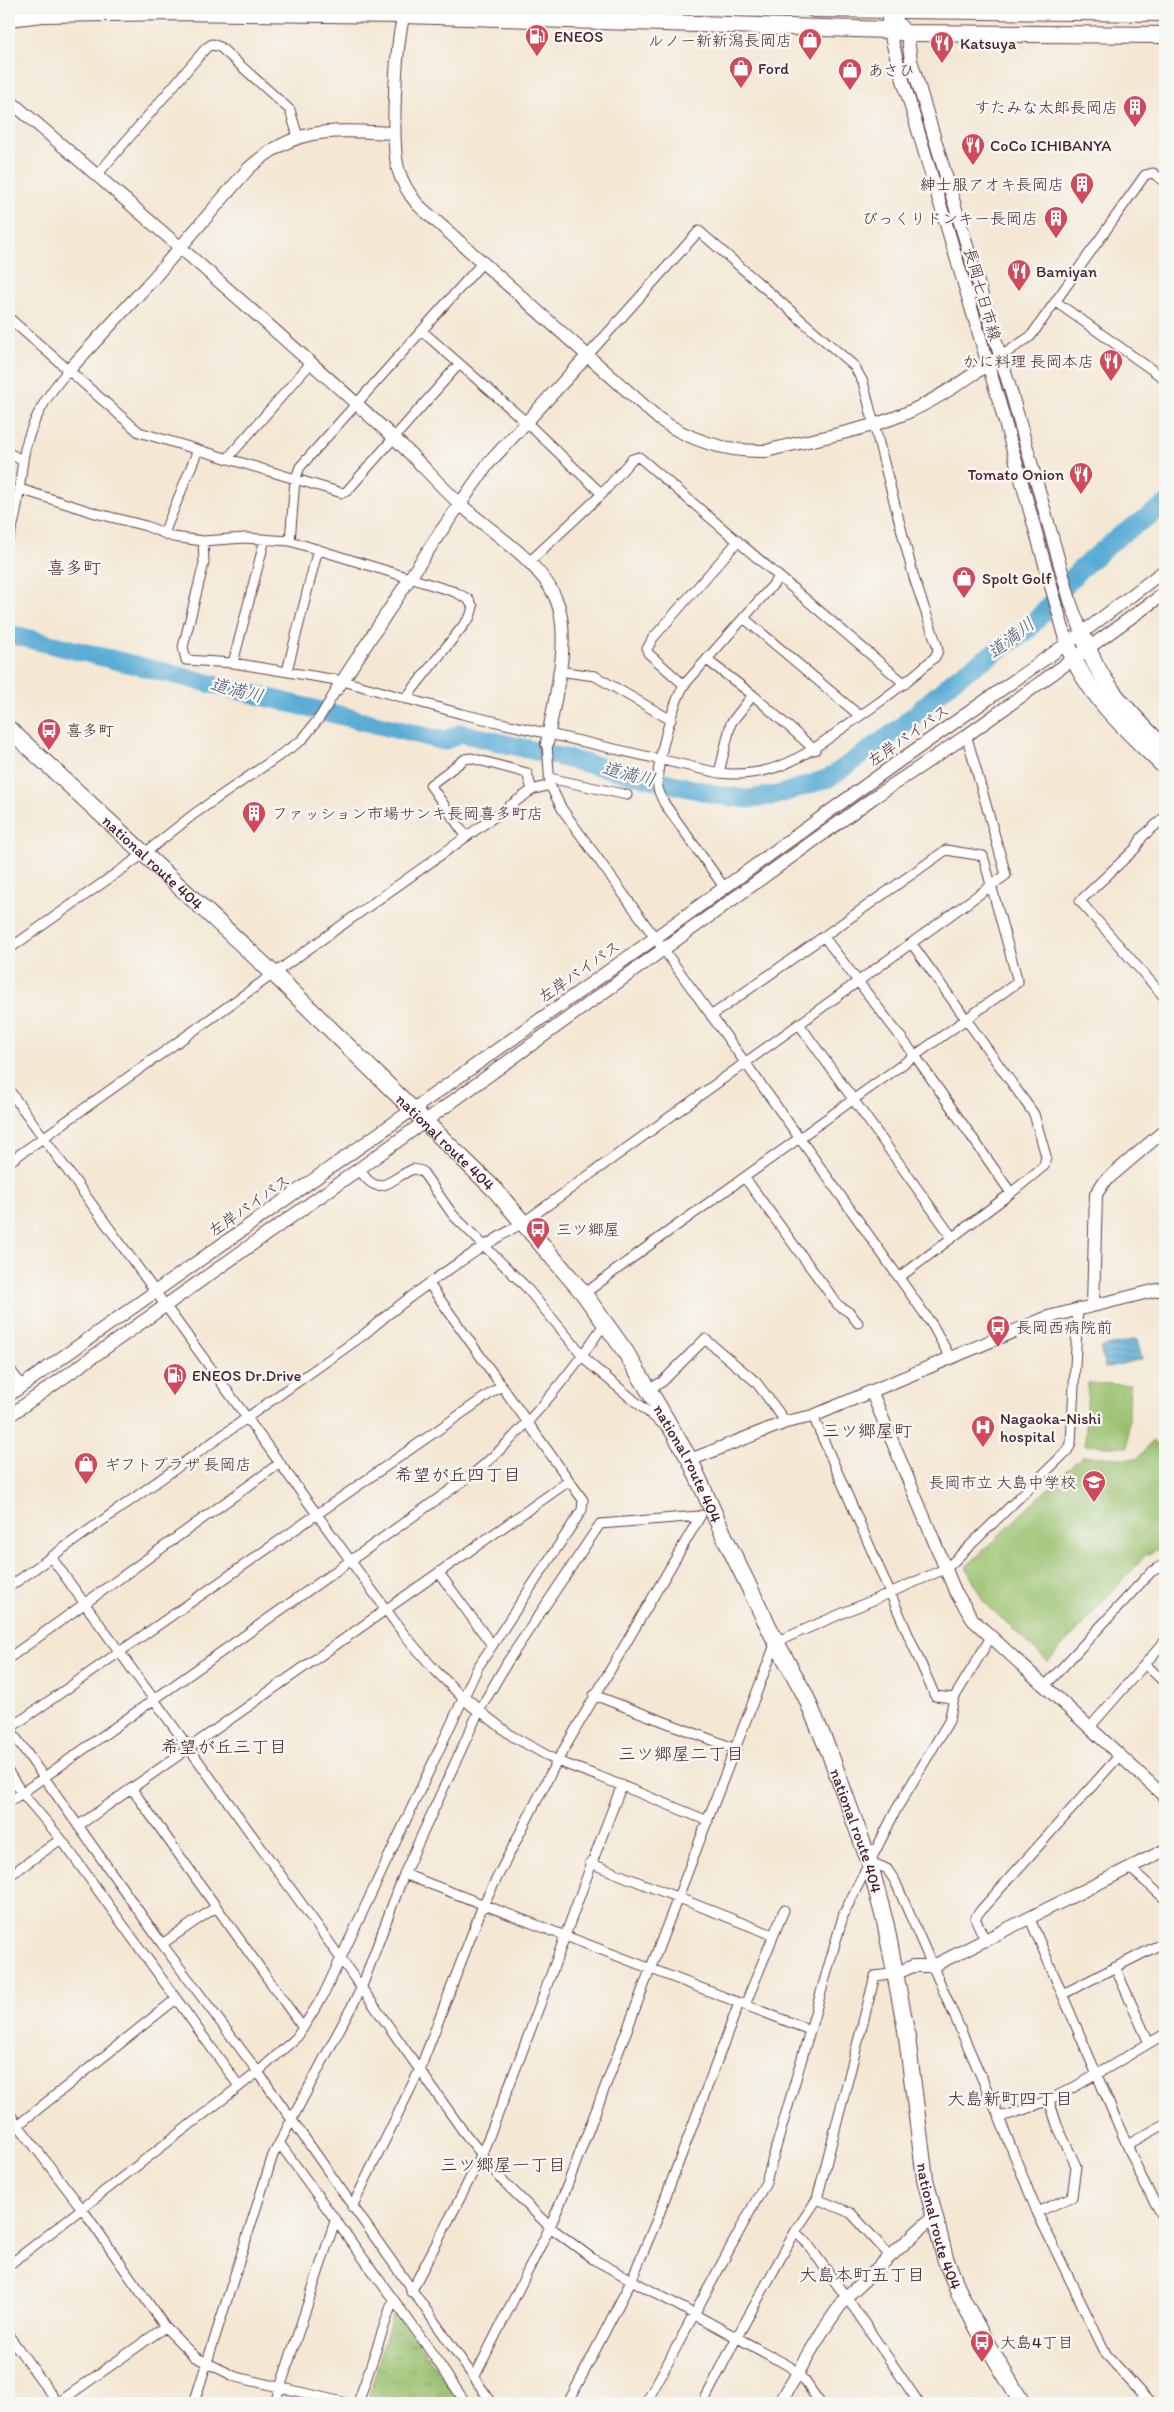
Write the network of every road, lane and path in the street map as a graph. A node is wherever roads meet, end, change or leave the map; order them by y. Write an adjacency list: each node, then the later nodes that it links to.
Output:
1 (813, 9): 2 (highway)
2 (888, 10): 4 (highway); 6 (street, 長岡七日市線); 7 (street)
3 (405, 12): 5 (highway); 6 (highway); 10 (street)
4 (1165, 14)
5 (9, 18)
6 (889, 30): 7 (highway); 23 (street, 長岡七日市線)
7 (907, 33): 8 (highway); 20 (street, 長岡七日市線)
8 (1165, 35)
9 (9, 100): 12 (street)
10 (394, 133): 11 (street); 15 (street)
11 (298, 137): 12 (street); 14 (street)
12 (97, 175): 14 (street)
13 (1165, 182): 16 (street)
14 (180, 247): 21 (street); 24 (street)
15 (483, 262): 18 (street); 19 (street)
16 (1056, 302): 20 (street); 25 (street)
17 (9, 318): 24 (street)
18 (422, 330): 22 (street); 26 (street)
19 (588, 356): 27 (street); 28 (street); 28 (street)
20 (1000, 357): 23 (street); 51 (street, 長岡七日市線)
21 (310, 364): 26 (street); 32 (street)
22 (459, 364): 27 (street); 29 (street)
23 (987, 365): 28 (street); 52 (street, 長岡七日市線)
24 (67, 372): 30 (street); 33 (street)
25 (1165, 379)
26 (355, 405): 29 (street); 34 (street)
27 (526, 422): 36 (street); 37 (street)
28 (874, 425): 59 (street)
29 (394, 439): 34 (street); 37 (street)
30 (198, 450): 32 (street); 38 (street)
31 (9, 453): 33 (street)
32 (227, 459): 34 (street)
33 (23, 461): 35 (street)
34 (296, 480): 42 (street)
35 (20, 489): 38 (street); 39 (street)
36 (602, 494): 43 (street); 45 (street)
37 (460, 505): 45 (street); 47 (street)
38 (164, 533): 41 (street)
39 (9, 536)
40 (265, 539): 41 (street); 42 (street); 55 (street)
41 (203, 541): 55 (street)
42 (290, 541): 44 (street)
43 (738, 541): 48 (street); 58 (street)
44 (318, 550): 47 (street); 56 (street)
45 (528, 563): 57 (street)
46 (1165, 570): 51 (street, 左岸バイパス)
47 (411, 578): 60 (street); 62 (street)
48 (780, 578): 50 (street); 59 (street)
49 (1165, 593): 51 (street, 左岸バイパス)
50 (744, 619): 53 (street); 63 (street)
51 (1084, 641): 52 (street, 左岸バイパス); 54 (street, 左岸バイパス); 68 (highway)
52 (1067, 643): 54 (highway); 79 (street, 左岸バイパス)
53 (707, 660): 58 (street); 61 (street)
54 (1073, 660): 71 (highway); 85 (street, 左岸バイパス)
55 (233, 663): 56 (street)
56 (287, 671): 60 (street)
57 (558, 671): 64 (street); 66 (street)
58 (684, 684): 64 (street)
59 (905, 684): 63 (street)
60 (340, 685): 62 (street); 78 (street)
61 (753, 695): 69 (street); 72 (street)
62 (405, 699): 66 (street)
63 (860, 716): 69 (street)
64 (671, 720): 70 (street)
65 (10, 733): 78 (highway, national route 404)
66 (548, 738): 70 (street); 73 (street)
67 (968, 741): 80 (street)
68 (1165, 749)
69 (815, 750): 72 (street)
70 (660, 762): 72 (street); 79 (street)
71 (1165, 767)
72 (719, 773)
73 (549, 779): 74 (street); 75 (street); 81 (street)
74 (532, 790): 77 (street); 77 (street)
75 (627, 795)
76 (1165, 817): 88 (street)
77 (466, 836): 86 (street)
78 (145, 853): 84 (street); 86 (highway, national route 404)
79 (724, 887): 81 (street, 左岸バイパス)
80 (991, 887): 82 (street); 83 (street); 90 (street)
81 (654, 937): 85 (street); 96 (street, 左岸バイパス)
82 (824, 937): 87 (street); 89 (street)
83 (912, 944): 87 (street); 90 (street)
84 (9, 949)
85 (663, 950): 89 (street); 97 (street, 左岸バイパス)
86 (273, 973): 96 (highway, national route 404); 99 (street)
87 (858, 981): 91 (street); 92 (street)
88 (1165, 998)
89 (711, 1016): 93 (street)
90 (966, 1020): 92 (street); 104 (street)
91 (799, 1024): 93 (street); 95 (street)
92 (916, 1057): 95 (street); 104 (street)
93 (745, 1062): 100 (street); 105 (street)
94 (9, 1090): 99 (street)
95 (855, 1101): 100 (street); 106 (street)
96 (412, 1109): 97 (highway, national route 404); 111 (street, 左岸バイパス)
97 (424, 1121): 102 (street, 左岸バイパス); 105 (highway, national route 404)
98 (1165, 1130): 113 (street)
99 (43, 1138): 101 (street); 111 (street)
100 (801, 1138): 103 (street); 108 (street)
101 (9, 1162)
102 (359, 1169): 107 (street); 114 (street, 左岸バイパス)
103 (745, 1178): 112 (street); 117 (street)
104 (1011, 1193): 106 (street)
105 (524, 1222): 107 (street); 112 (highway, national route 404)
106 (952, 1236): 108 (street)
107 (483, 1246): 109 (street); 118 (street)
108 (900, 1277): 119 (street)
109 (429, 1284): 122 (street); 128 (street)
110 (1165, 1288): 113 (street)
111 (156, 1293): 114 (street); 121 (street, 左岸バイパス)
112 (584, 1294): 116 (highway, national route 404)
113 (1093, 1305): 115 (street)
114 (165, 1307): 126 (street, 左岸バイパス); 128 (street)
115 (1078, 1308): 119 (street); 140 (street)
116 (605, 1323): 118 (street); 123 (highway, national route 404)
117 (858, 1323)
118 (582, 1356): 129 (street); 131 (street)
119 (951, 1358): 124 (street)
120 (9, 1368): 121 (street)
121 (22, 1386): 125 (street, 左岸バイパス)
122 (501, 1386): 129 (street); 136 (street)
123 (648, 1389): 130 (street); 131 (highway, national route 404)
124 (872, 1392): 127 (street); 140 (street)
125 (9, 1395)
126 (9, 1416)
127 (813, 1416): 130 (street); 143 (street)
128 (247, 1418): 133 (street); 137 (street)
129 (528, 1422): 134 (street); 138 (street)
130 (786, 1422): 132 (street)
131 (672, 1432): 132 (highway, national route 404)
132 (690, 1460): 135 (highway, national route 404)
133 (280, 1463): 136 (street); 144 (street)
134 (569, 1481): 141 (street); 149 (street)
135 (705, 1510): 148 (highway, national route 404); 155 (street); 158 (street)
136 (317, 1514): 138 (street); 150 (street)
137 (51, 1557): 142 (street); 144 (street)
138 (351, 1562): 145 (street); 157 (street)
139 (1165, 1566): 154 (street)
140 (947, 1568): 143 (street); 146 (street)
141 (439, 1574): 145 (street); 149 (street)
142 (9, 1587)
143 (888, 1592): 148 (street); 156 (street)
144 (84, 1603): 150 (street); 151 (street)
145 (387, 1610): 158 (street); 161 (street)
146 (991, 1637): 154 (street); 156 (street)
147 (1165, 1641): 152 (street)
148 (776, 1642): 162 (street); 176 (highway, national route 404)
149 (492, 1645): 158 (street)
150 (120, 1652): 157 (street); 159 (street)
151 (9, 1658)
152 (1145, 1664): 153 (street); 160 (street)
153 (1165, 1683)
154 (1046, 1686): 160 (street)
155 (594, 1695): 162 (street); 164 (street)
156 (954, 1698): 176 (street)
157 (154, 1700): 161 (street); 166 (street)
158 (471, 1704): 164 (street); 179 (street); 192 (street)
159 (9, 1728): 166 (street)
160 (1090, 1728): 163 (street)
161 (190, 1748): 168 (street); 192 (street)
162 (736, 1749): 172 (street)
163 (1120, 1755): 170 (street); 189 (street)
164 (556, 1761): 167 (street); 183 (street)
165 (9, 1773): 169 (street)
166 (43, 1777): 169 (street); 173 (street)
167 (622, 1785): 172 (street); 177 (street)
168 (132, 1789): 173 (street); 184 (street)
169 (22, 1793): 171 (street); 174 (street)
170 (1165, 1797)
171 (9, 1802)
172 (708, 1820): 181 (street)
173 (78, 1826): 191 (street)
174 (61, 1839): 180 (street); 199 (street)
175 (1165, 1850): 178 (street)
176 (869, 1861): 193 (street); 196 (highway, national route 404); 202 (street)
177 (590, 1863): 181 (street); 188 (street)
178 (1130, 1868): 182 (street); 186 (street)
179 (404, 1874): 183 (street); 197 (street)
180 (9, 1876)
181 (679, 1898): 187 (street); 195 (street)
182 (1165, 1899)
183 (483, 1905): 188 (street); 205 (street)
184 (216, 1907): 191 (street); 201 (street)
185 (784, 1910): 187 (street)
186 (1030, 1919): 189 (street); 198 (street)
187 (773, 1935): 200 (street)
188 (566, 1936): 195 (street); 217 (street)
189 (986, 1942): 193 (street)
190 (1165, 1942): 194 (street)
191 (162, 1944): 206 (street)
192 (340, 1960): 197 (street); 201 (street)
193 (933, 1966): 196 (street); 211 (street)
194 (1115, 1967): 198 (street); 204 (street)
195 (651, 1970): 200 (street); 225 (street)
196 (897, 1973): 218 (street); 222 (highway, national route 404)
197 (361, 1989): 205 (street); 212 (street)
198 (1062, 1994): 207 (street)
199 (176, 1999): 208 (street); 214 (street)
200 (742, 2004): 202 (street); 229 (street)
201 (304, 2028): 206 (street)
202 (810, 2030): 233 (street)
203 (1165, 2034): 204 (street)
204 (1149, 2043): 207 (street)
205 (420, 2069): 217 (street); 219 (street)
206 (258, 2072): 208 (street); 212 (street)
207 (1097, 2072): 209 (street); 216 (street)
208 (239, 2086): 220 (street)
209 (1049, 2100): 211 (street); 221 (street)
210 (9, 2113): 214 (street)
211 (999, 2116): 221 (street)
212 (291, 2121): 215 (street); 219 (street)
213 (1165, 2124): 216 (street)
214 (18, 2125): 220 (street)
215 (280, 2144): 224 (street); 237 (street)
216 (1128, 2145): 223 (street)
217 (481, 2154): 225 (street); 230 (street)
218 (817, 2199): 226 (street); 227 (street)
219 (352, 2207): 230 (street)
220 (83, 2210): 228 (street); 234 (street)
221 (1037, 2212): 255 (street)
222 (933, 2217): 227 (street); 254 (highway, national route 404)
223 (1165, 2220)
224 (335, 2221): 232 (street); 240 (street)
225 (550, 2227): 229 (street); 239 (street)
226 (795, 2232): 231 (street); 236 (street)
227 (890, 2256): 231 (street)
228 (9, 2265)
229 (631, 2281): 233 (street); 248 (street)
230 (411, 2292): 239 (street)
231 (846, 2298): 238 (street); 253 (street)
232 (393, 2300): 245 (street); 246 (street)
233 (693, 2312): 236 (street); 249 (street)
234 (165, 2327): 237 (street); 241 (street)
235 (9, 2336): 241 (street)
236 (737, 2337): 238 (street); 250 (street)
237 (207, 2364): 240 (street); 242 (street)
238 (797, 2372): 251 (street); 252 (street)
239 (474, 2378): 247 (street)
240 (280, 2388): 243 (street); 244 (street)
241 (58, 2403)
242 (194, 2403)
243 (274, 2403)
244 (347, 2403)
245 (358, 2403)
246 (466, 2403)
247 (492, 2403)
248 (568, 2403)
249 (646, 2403)
250 (703, 2403)
251 (780, 2403)
252 (820, 2403)
253 (919, 2403)
254 (1022, 2403)
255 (1150, 2403)

